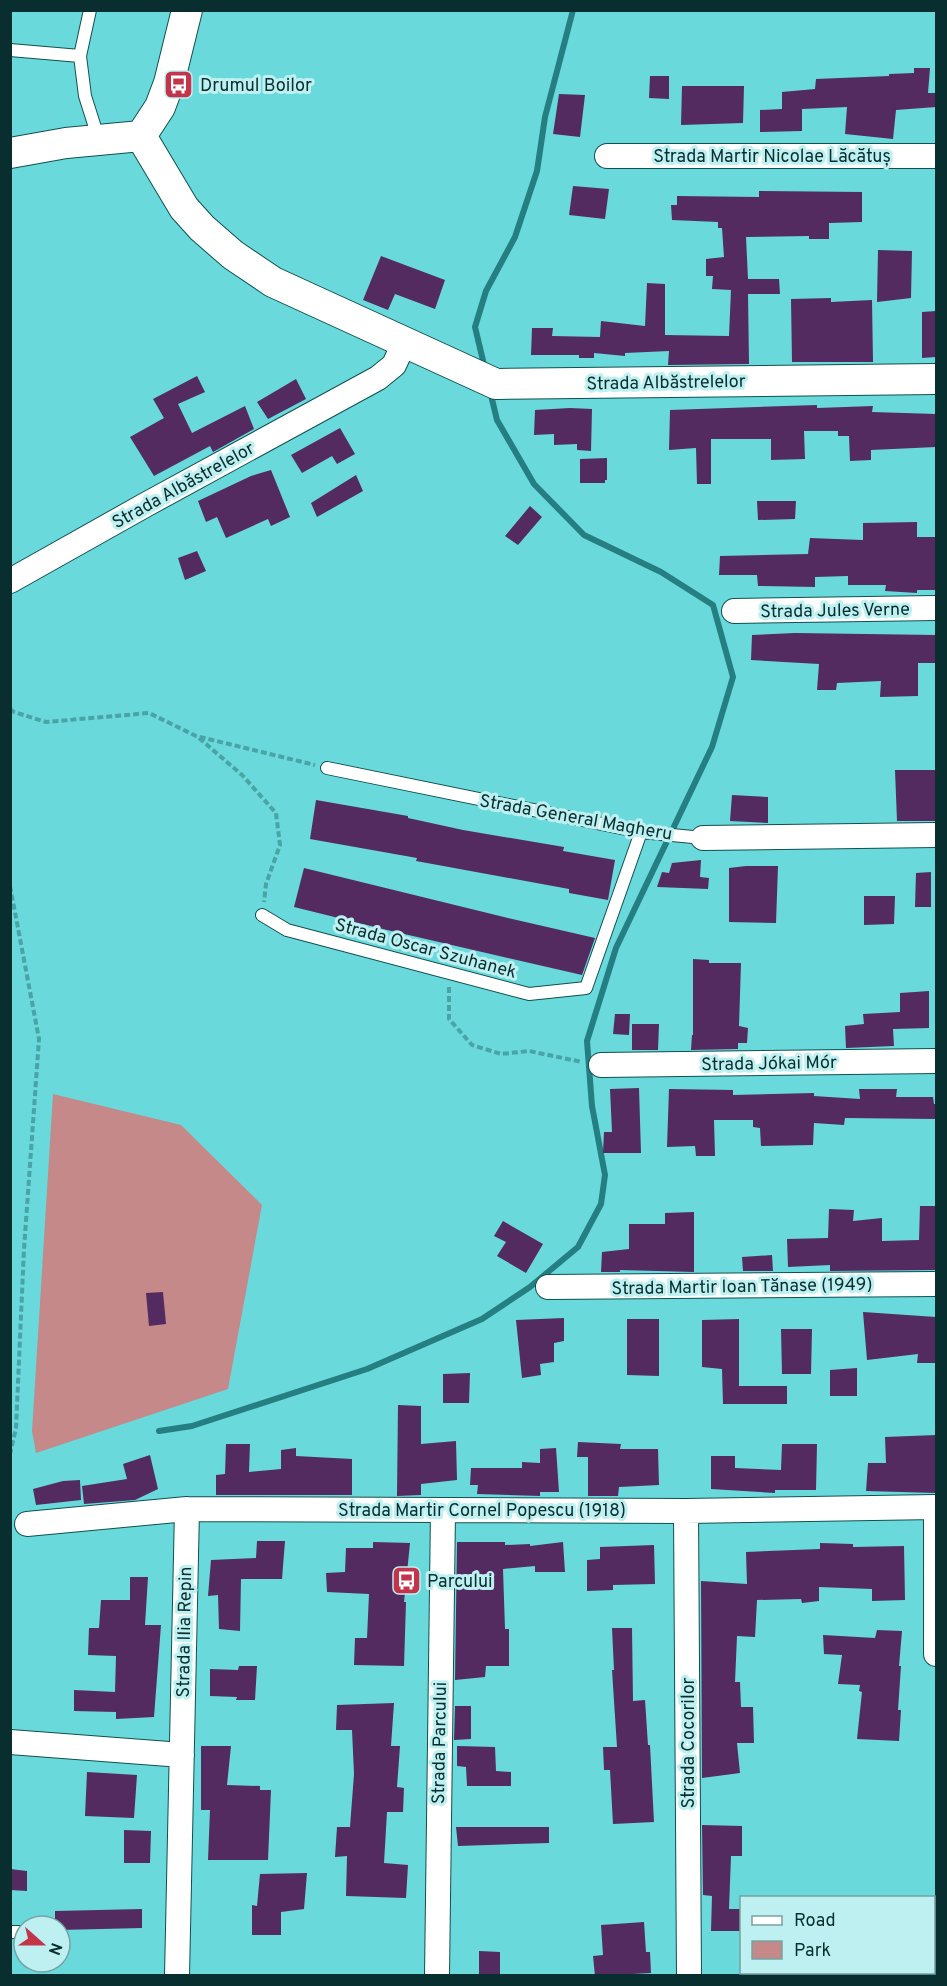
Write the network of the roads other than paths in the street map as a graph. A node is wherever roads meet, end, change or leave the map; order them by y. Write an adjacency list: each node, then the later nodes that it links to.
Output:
1 (90, 10): 4 (lane)
2 (188, 10): 5 (street)
3 (10, 50): 4 (lane)
4 (80, 57): 6 (lane)
5 (141, 135): 6 (street); 10 (street, Strada Albăstrelelor)
6 (99, 141): 7 (street)
7 (10, 153)
8 (607, 156): 9 (street, Strada Martir Nicolae Lăcătuș)
9 (936, 156)
10 (405, 341): 11 (street, Strada Albăstrelelor); 12 (street, Strada Albăstrelelor)
11 (936, 379)
12 (10, 581)
13 (936, 608): 14 (street, Strada Jules Verne)
14 (734, 611)
15 (327, 768): 16 (lane, Strada General Magheru)
16 (641, 832): 18 (lane, Strada General Magheru); 19 (lane, Strada Oscar Szuhanek)
17 (936, 835): 18 (street, Strada General Magheru)
18 (703, 838)
19 (262, 915)
20 (936, 1061): 21 (street, Strada Jókai Mór)
21 (600, 1065)
22 (936, 1284): 23 (street, Strada Martir Ioan Tănase (1949))
23 (548, 1287)
24 (936, 1507): 27 (street, Strada Martir Cornel Popescu (1918)); 29 (street)
25 (186, 1509): 26 (street, Strada Martir Cornel Popescu (1918)); 28 (street, Strada Martir Cornel Popescu (1918)); 31 (street, Strada Ilia Repin)
26 (442, 1510): 27 (street, Strada Martir Cornel Popescu (1918)); 33 (street, Strada Parcului)
27 (686, 1511): 34 (street, Strada Cocorilor)
28 (27, 1524)
29 (936, 1654)
30 (10, 1742): 31 (street)
31 (182, 1755): 32 (street, Strada Ilia Repin)
32 (177, 1976)
33 (437, 1976)
34 (689, 1976)

